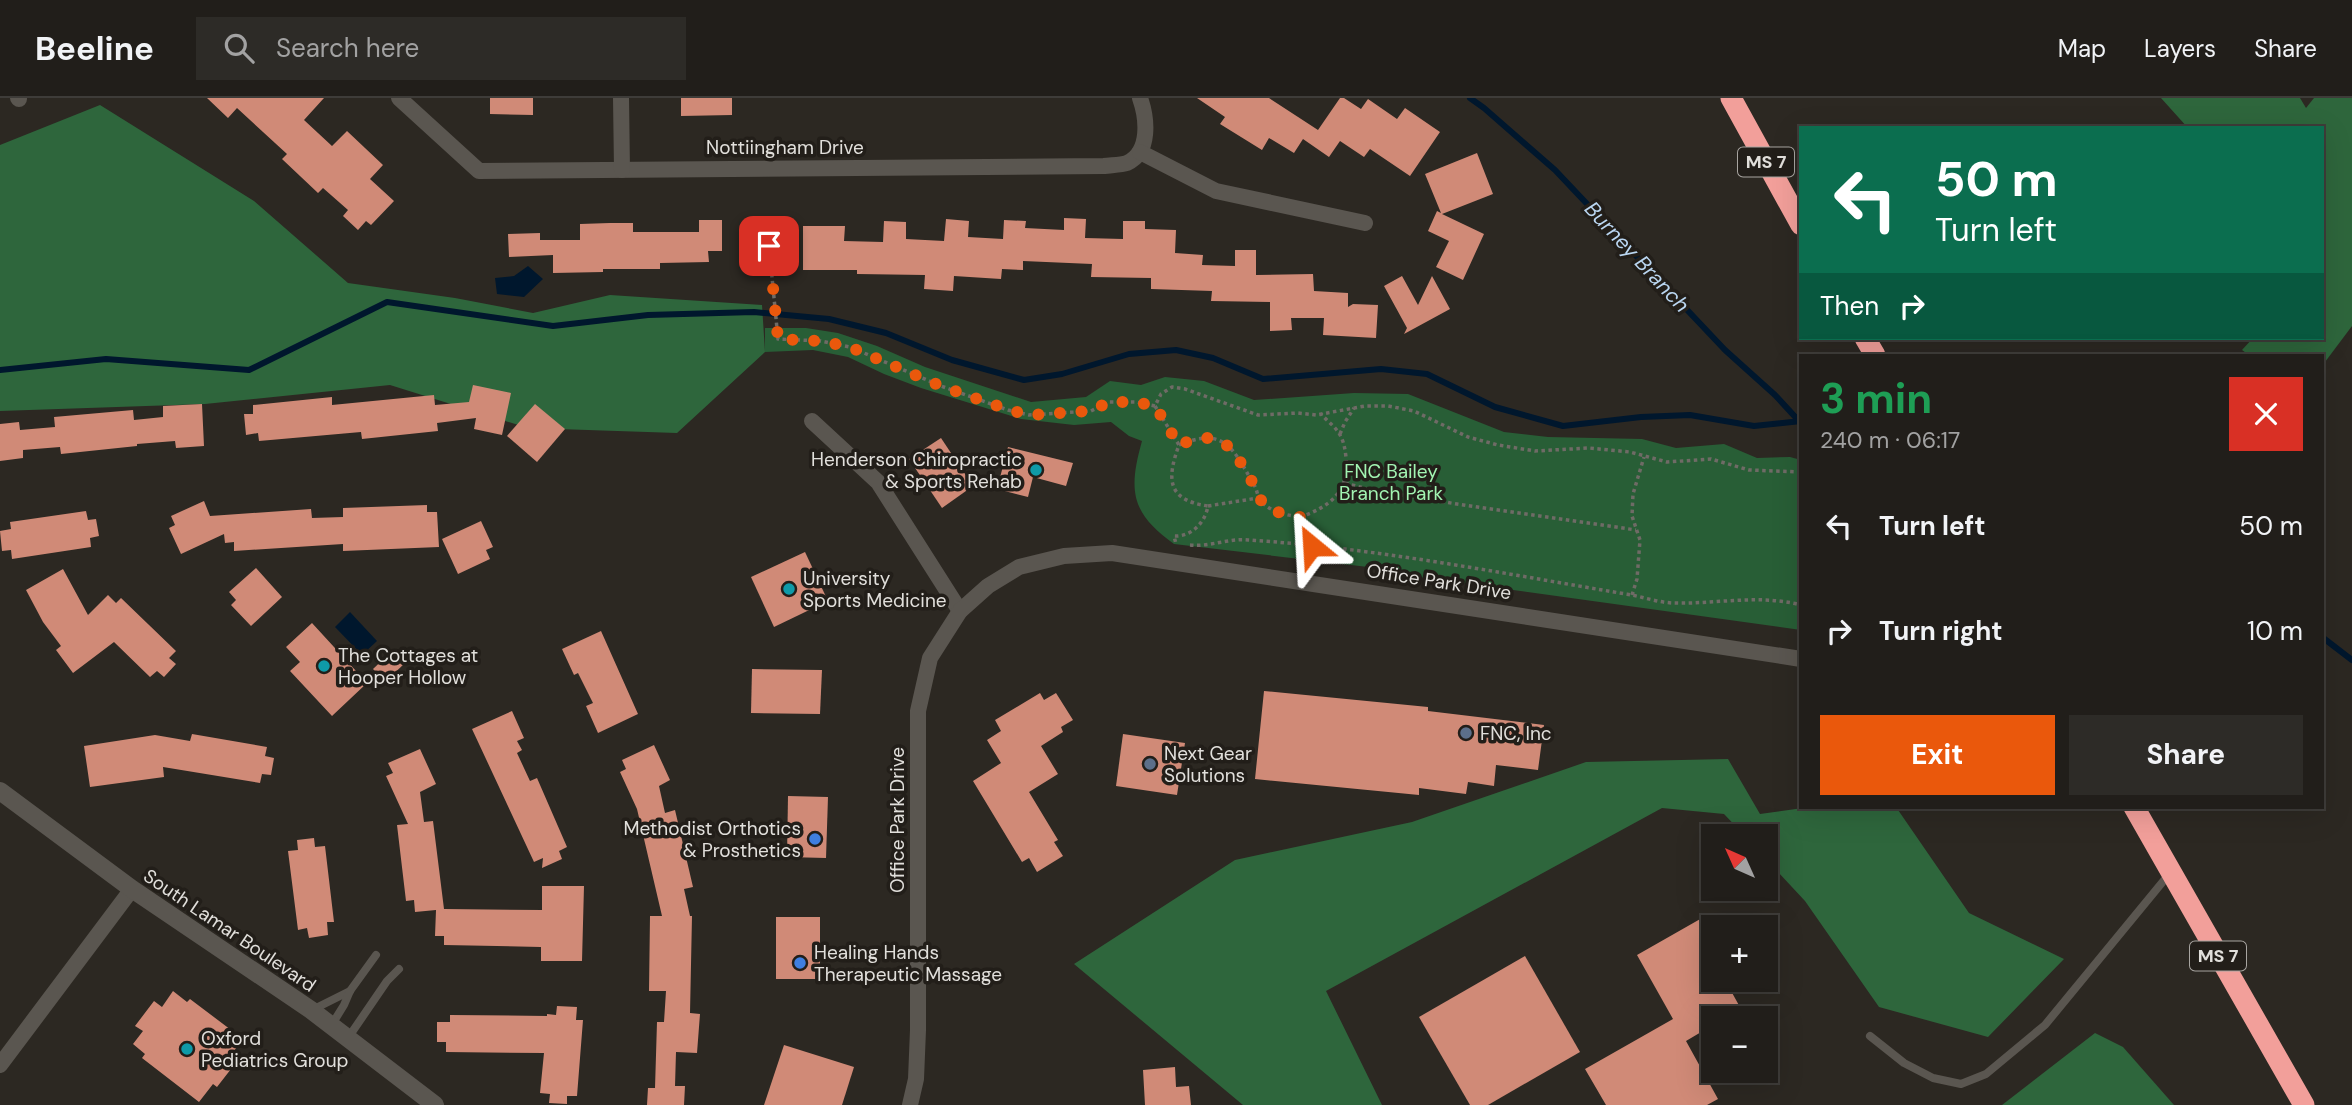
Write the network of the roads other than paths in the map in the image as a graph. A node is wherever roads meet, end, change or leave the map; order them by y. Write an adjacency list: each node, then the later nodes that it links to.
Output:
1 (399, 98): 6 (street, Nottiingham Drive)
2 (621, 98): 6 (street)
3 (1140, 98): 5 (street)
4 (1731, 98): 7 (highway, MS 7)
5 (1140, 152): 6 (street, Nottiingham Drive); 8 (street)
6 (622, 170)
7 (1799, 221)
8 (1365, 223)
9 (812, 421): 10 (street)
10 (960, 611): 11 (street, Office Park Drive); 26 (street, Office Park Drive)
11 (1799, 659)
12 (0, 791): 15 (street, South Lamar Boulevard)
13 (2135, 809): 14 (highway, MS 7)
14 (2170, 873): 21 (lane); 24 (highway, MS 7)
15 (132, 889): 19 (street, South Lamar Boulevard); 23 (street)
16 (376, 955): 18 (lane)
17 (399, 969): 22 (lane)
18 (350, 991): 19 (lane); 20 (lane)
19 (311, 1010): 20 (street, South Lamar Boulevard)
20 (331, 1026): 22 (street, South Lamar Boulevard)
21 (1870, 1036)
22 (348, 1038): 25 (street, South Lamar Boulevard)
23 (0, 1065)
24 (2305, 1104)
25 (435, 1105)
26 (910, 1105)

